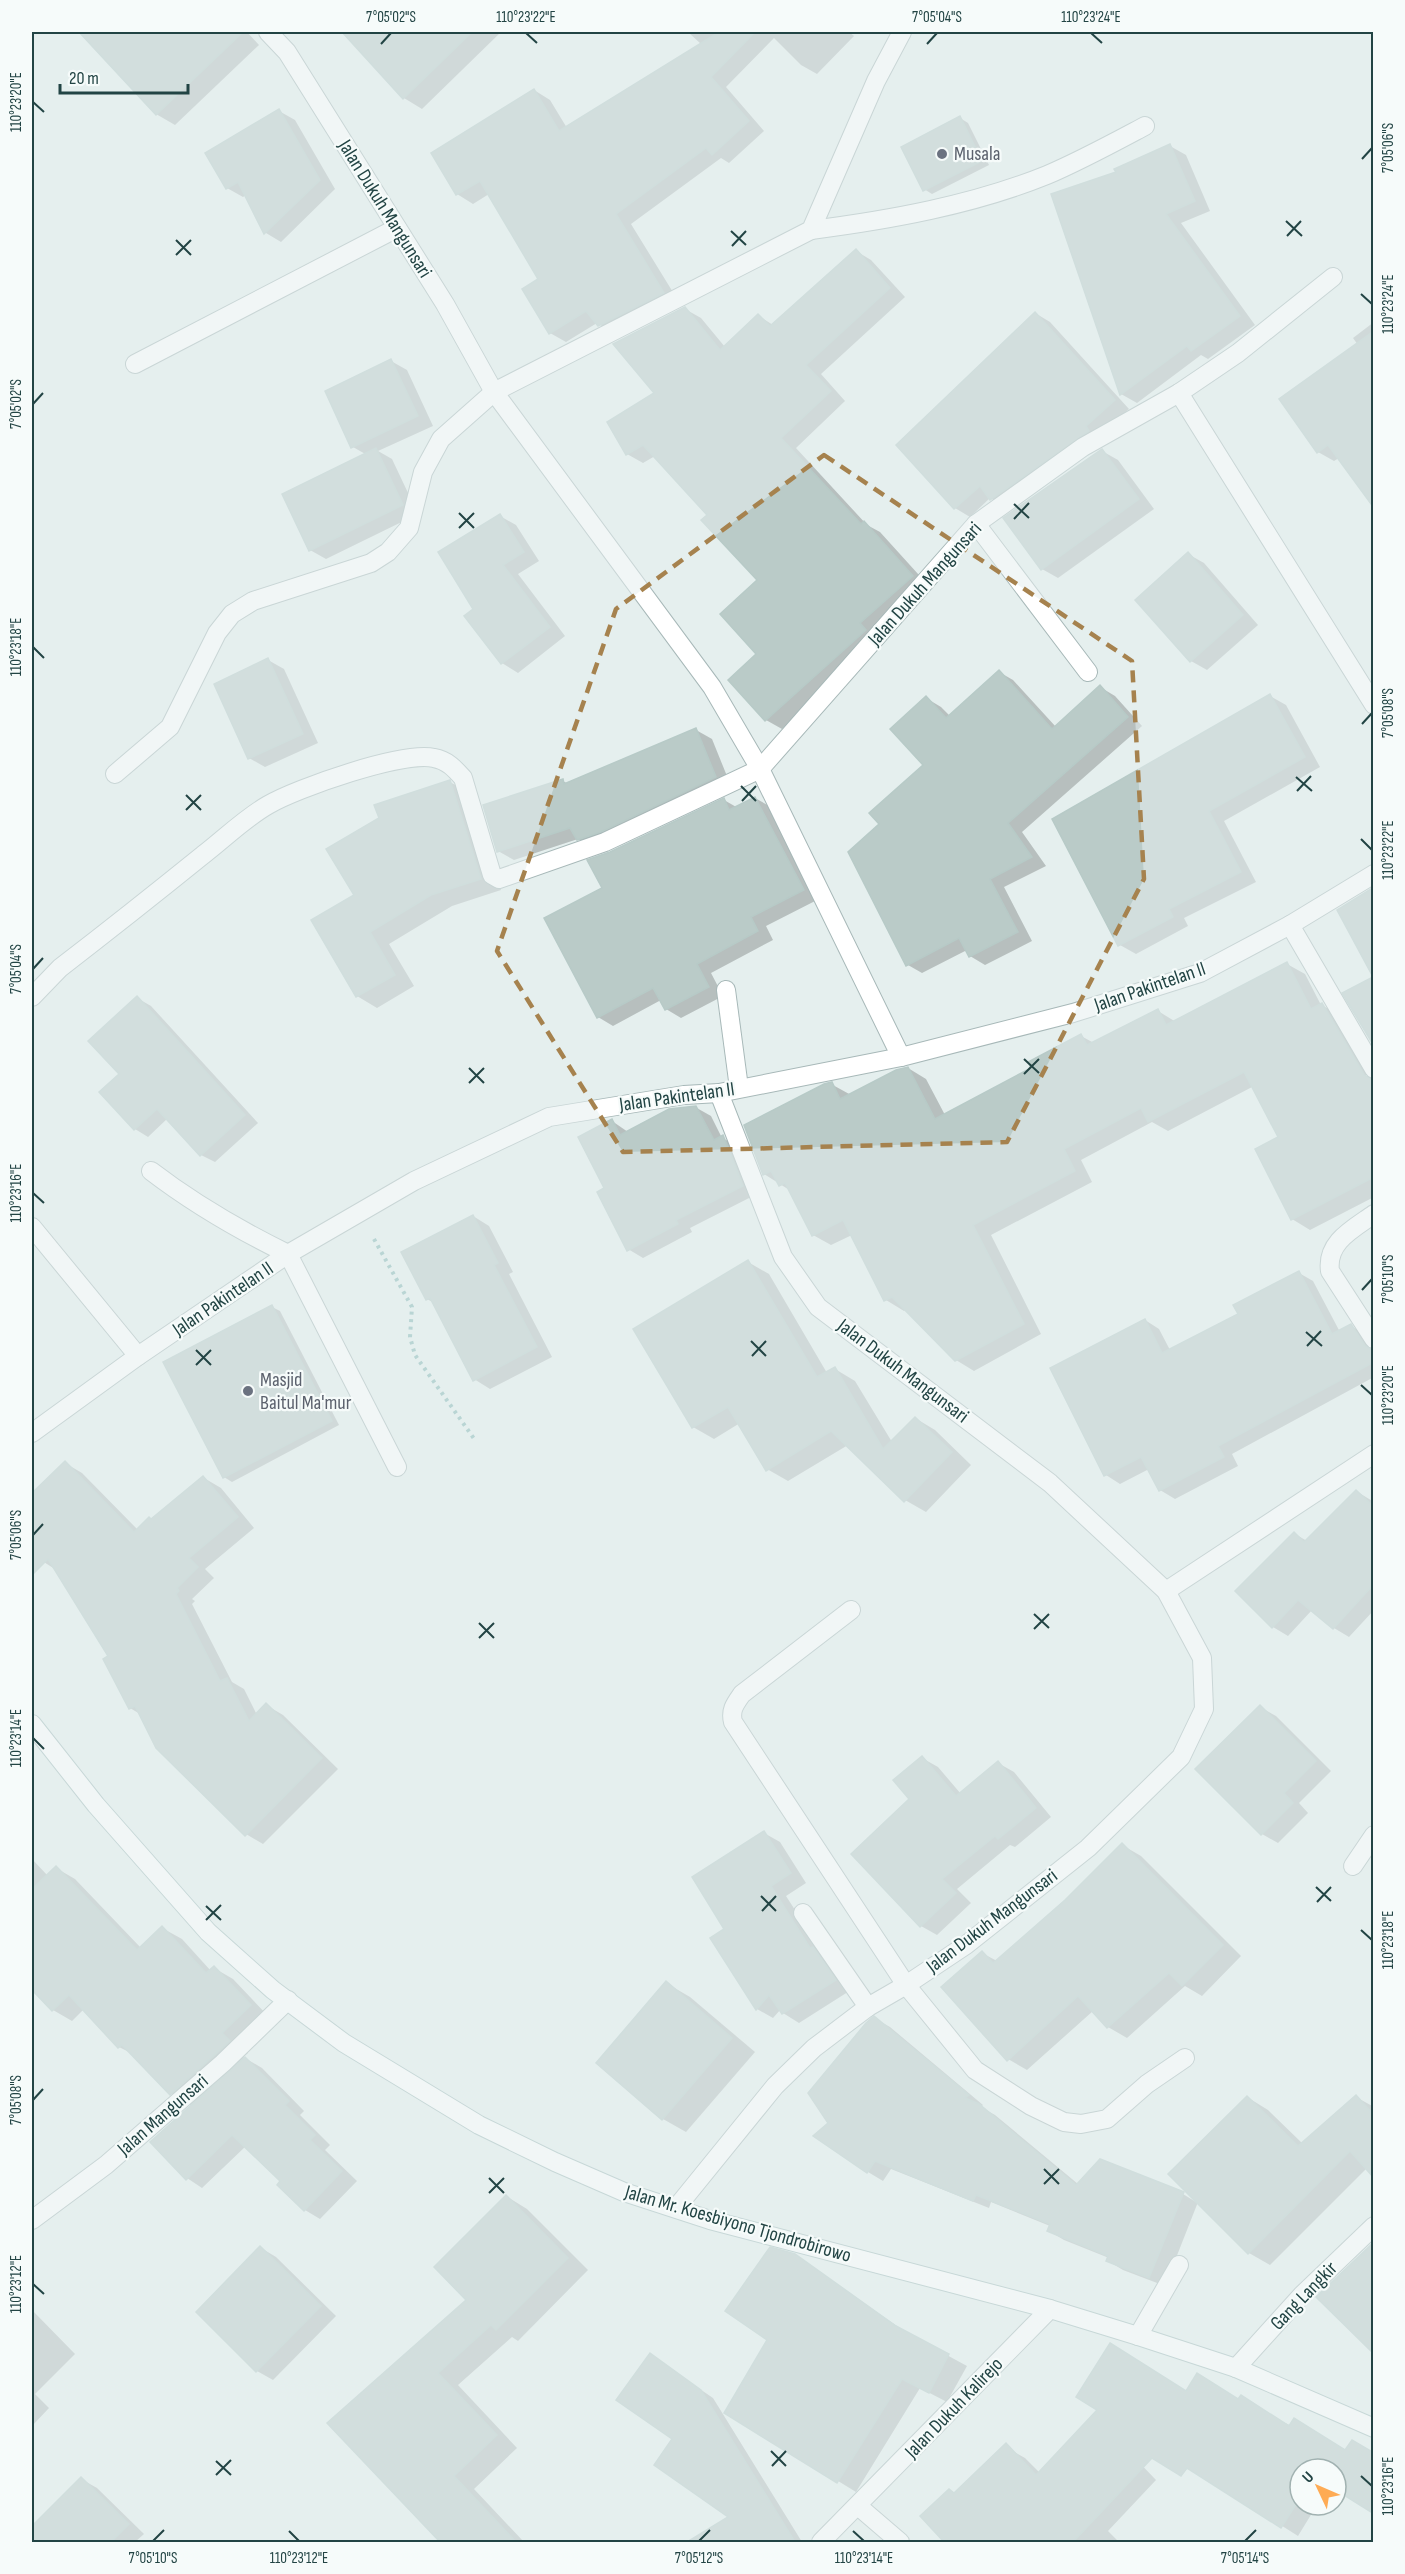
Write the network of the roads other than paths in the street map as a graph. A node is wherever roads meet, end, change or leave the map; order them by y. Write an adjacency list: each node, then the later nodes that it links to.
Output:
1 (268, 32): 4 (street, Jalan Dukuh Mangunsari)
2 (902, 32): 5 (street)
3 (1145, 126): 5 (street)
4 (398, 228): 7 (street); 8 (street, Jalan Dukuh Mangunsari)
5 (811, 230): 8 (street)
6 (1333, 277): 9 (street, Jalan Dukuh Mangunsari)
7 (135, 364)
8 (494, 392): 13 (street, Jalan Dukuh Mangunsari); 14 (street)
9 (1179, 393): 10 (street, Jalan Dukuh Mangunsari); 12 (street)
10 (976, 525): 11 (street); 13 (street, Jalan Dukuh Mangunsari)
11 (1088, 672)
12 (1374, 705)
13 (760, 769): 18 (street, Jalan Dukuh Mangunsari); 19 (street, Jalan Dukuh Mangunsari)
14 (115, 774)
15 (1374, 874): 16 (street, Jalan Pakintelan II)
16 (1290, 926): 19 (street, Jalan Pakintelan II); 20 (street)
17 (726, 990): 21 (street)
18 (32, 997)
19 (901, 1058): 21 (street, Jalan Pakintelan II)
20 (1374, 1069)
21 (739, 1088): 22 (street, Jalan Pakintelan II)
22 (719, 1093): 26 (street, Jalan Pakintelan II); 32 (street, Jalan Dukuh Mangunsari)
23 (151, 1171): 26 (street)
24 (1374, 1214): 27 (street)
25 (32, 1227): 28 (street)
26 (288, 1254): 28 (street, Jalan Pakintelan II); 31 (street)
27 (1374, 1339)
28 (138, 1356): 29 (street, Jalan Pakintelan II)
29 (32, 1433)
30 (1374, 1454): 32 (street)
31 (397, 1467)
32 (1166, 1591): 38 (street, Jalan Dukuh Mangunsari)
33 (850, 1610): 38 (street)
34 (32, 1724): 39 (street, Jalan Mr. Koesbiyono Tjondrobirowo)
35 (1374, 1835): 36 (street)
36 (1353, 1866)
37 (803, 1913): 40 (street)
38 (906, 1985): 40 (street, Jalan Dukuh Mangunsari); 41 (street)
39 (288, 2000): 42 (street, Jalan Mr. Koesbiyono Tjondrobirowo); 43 (street, Jalan Mangunsari)
40 (868, 2007): 42 (street, Jalan Dukuh Mangunsari)
41 (1185, 2058)
42 (676, 2208): 46 (street, Jalan Mr. Koesbiyono Tjondrobirowo)
43 (32, 2220)
44 (1374, 2226): 48 (street, Gang Langkir)
45 (1179, 2265): 47 (street)
46 (1050, 2309): 47 (street, Jalan Mr. Koesbiyono Tjondrobirowo); 50 (street, Jalan Dukuh Kalirejo)
47 (1138, 2336): 48 (street, Jalan Mr. Koesbiyono Tjondrobirowo)
48 (1236, 2368): 49 (street, Jalan Mr. Koesbiyono Tjondrobirowo)
49 (1374, 2428)
50 (858, 2506): 51 (street, Jalan Dukuh Kalirejo); 52 (street)
51 (821, 2542)
52 (900, 2542)

